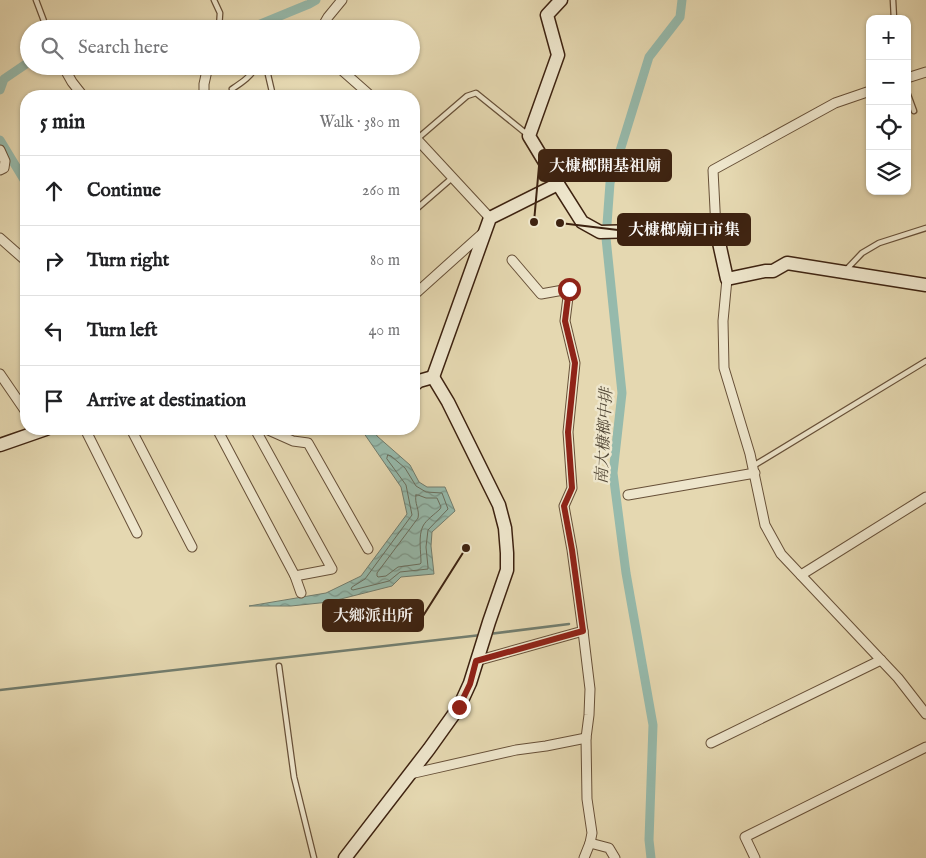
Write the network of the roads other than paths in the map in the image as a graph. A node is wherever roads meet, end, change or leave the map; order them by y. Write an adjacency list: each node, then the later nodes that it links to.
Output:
1 (36, 0): 7 (lane)
2 (214, 0): 8 (lane)
3 (342, 0): 9 (street)
4 (561, 0): 26 (street)
5 (893, 0): 6 (lane)
6 (894, 15)
7 (44, 20)
8 (220, 20)
9 (326, 20)
10 (926, 72): 16 (street)
11 (68, 75): 18 (street)
12 (206, 75): 19 (street)
13 (249, 75): 17 (lane)
14 (268, 75): 20 (lane)
15 (347, 75): 21 (street)
16 (911, 77)
17 (232, 88)
18 (78, 90)
19 (204, 90)
20 (272, 90)
21 (364, 90)
22 (866, 92): 34 (street)
23 (911, 103): 24 (lane)
24 (914, 111)
25 (420, 134): 26 (lane)
26 (529, 136): 31 (street)
27 (420, 143): 30 (street)
28 (0, 150): 29 (street)
29 (0, 170)
30 (452, 178): 32 (lane); 33 (street)
31 (558, 184): 33 (street); 34 (street)
32 (420, 206)
33 (488, 224): 42 (street); 45 (street)
34 (716, 228): 40 (street)
35 (926, 228): 39 (lane)
36 (0, 238): 37 (street)
37 (20, 256)
38 (512, 260): 64 (street)
39 (845, 272): 40 (street); 41 (street)
40 (727, 279): 55 (street)
41 (926, 285)
42 (420, 289)
43 (926, 361): 55 (lane)
44 (0, 374): 47 (street)
45 (433, 377): 46 (street); 66 (street)
46 (420, 381)
47 (20, 403)
48 (26, 435): 54 (street)
49 (89, 435): 58 (street)
50 (134, 435): 59 (street)
51 (220, 435): 62 (street)
52 (258, 435): 62 (street)
53 (280, 435): 60 (street)
54 (0, 445)
55 (754, 469): 56 (street); 61 (street)
56 (628, 495)
57 (926, 497): 61 (street)
58 (137, 533)
59 (192, 548)
60 (368, 549)
61 (801, 575): 65 (street)
62 (295, 576): 63 (street)
63 (302, 593)
64 (583, 631): 66 (street); 69 (street)
65 (881, 660): 68 (street); 70 (street)
66 (476, 661): 72 (street)
67 (279, 666): 74 (lane)
68 (926, 714)
69 (586, 738): 72 (street); 73 (street)
70 (712, 743)
71 (926, 747): 78 (street)
72 (410, 774): 75 (street)
73 (590, 843): 76 (street); 77 (street)
74 (314, 858)
75 (345, 858)
76 (584, 858)
77 (615, 858)
78 (755, 858)

